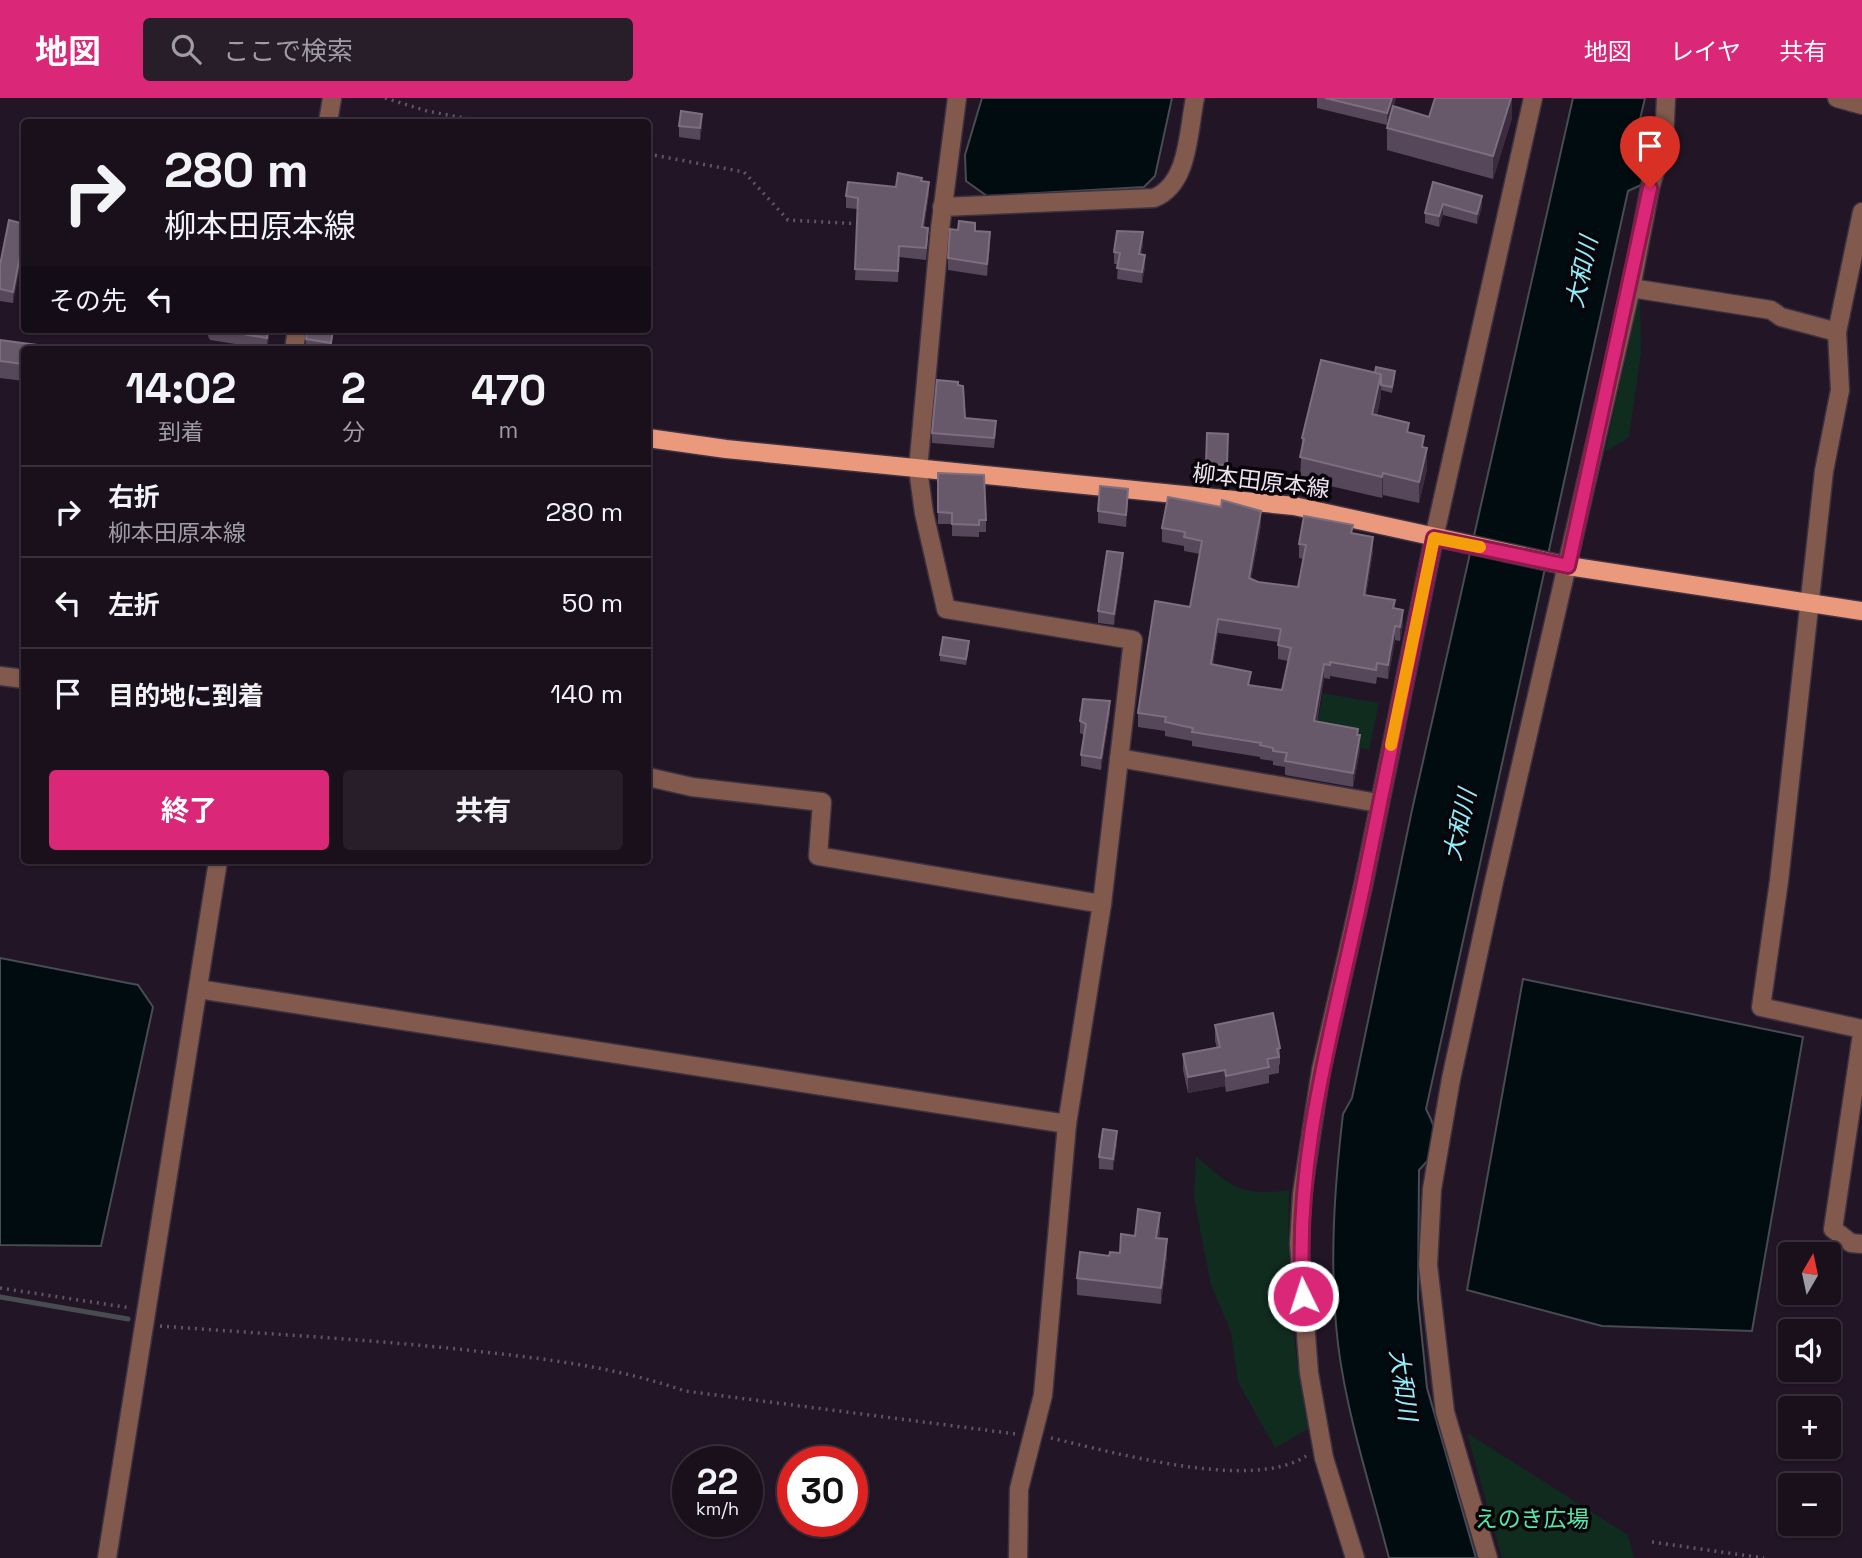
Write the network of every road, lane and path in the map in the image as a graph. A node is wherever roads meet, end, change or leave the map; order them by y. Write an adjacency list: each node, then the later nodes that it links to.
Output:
1 (332, 98): 9 (street)
2 (385, 98): 10 (path)
3 (957, 98): 12 (street)
4 (1195, 98): 12 (street)
5 (1533, 98): 19 (street)
6 (1666, 98): 15 (street)
7 (1837, 98): 8 (street)
8 (1862, 105)
9 (328, 119)
10 (469, 119)
11 (651, 155): 14 (path)
12 (942, 207): 18 (street)
13 (1862, 212): 16 (street)
14 (871, 225)
15 (1631, 288): 16 (street); 20 (street)
16 (1837, 332): 21 (street)
17 (651, 438): 18 (main road, 柳本田原本線)
18 (918, 469): 19 (main road, 柳本田原本線); 25 (street)
19 (1438, 539): 20 (main road, 柳本田原本線); 27 (street)
20 (1564, 565): 21 (main road, 柳本田原本線); 43 (street)
21 (1807, 602): 22 (main road, 柳本田原本線); 31 (street)
22 (1862, 611)
23 (0, 676): 24 (street)
24 (21, 679)
25 (1119, 758): 27 (street); 29 (street)
26 (651, 777): 29 (street)
27 (1378, 803): 38 (street)
28 (218, 864): 30 (street)
29 (1102, 904): 33 (street)
30 (198, 989): 33 (street); 36 (street)
31 (1862, 1029)
32 (1862, 1034): 34 (street)
33 (1067, 1124): 37 (street)
34 (1862, 1244)
35 (0, 1288): 36 (path)
36 (145, 1317): 37 (path); 40 (street)
37 (1033, 1434): 38 (path); 41 (street)
38 (1322, 1446): 42 (street)
39 (1652, 1542): 44 (path)
40 (107, 1558)
41 (1018, 1558)
42 (1355, 1558)
43 (1488, 1558)
44 (1764, 1558)

